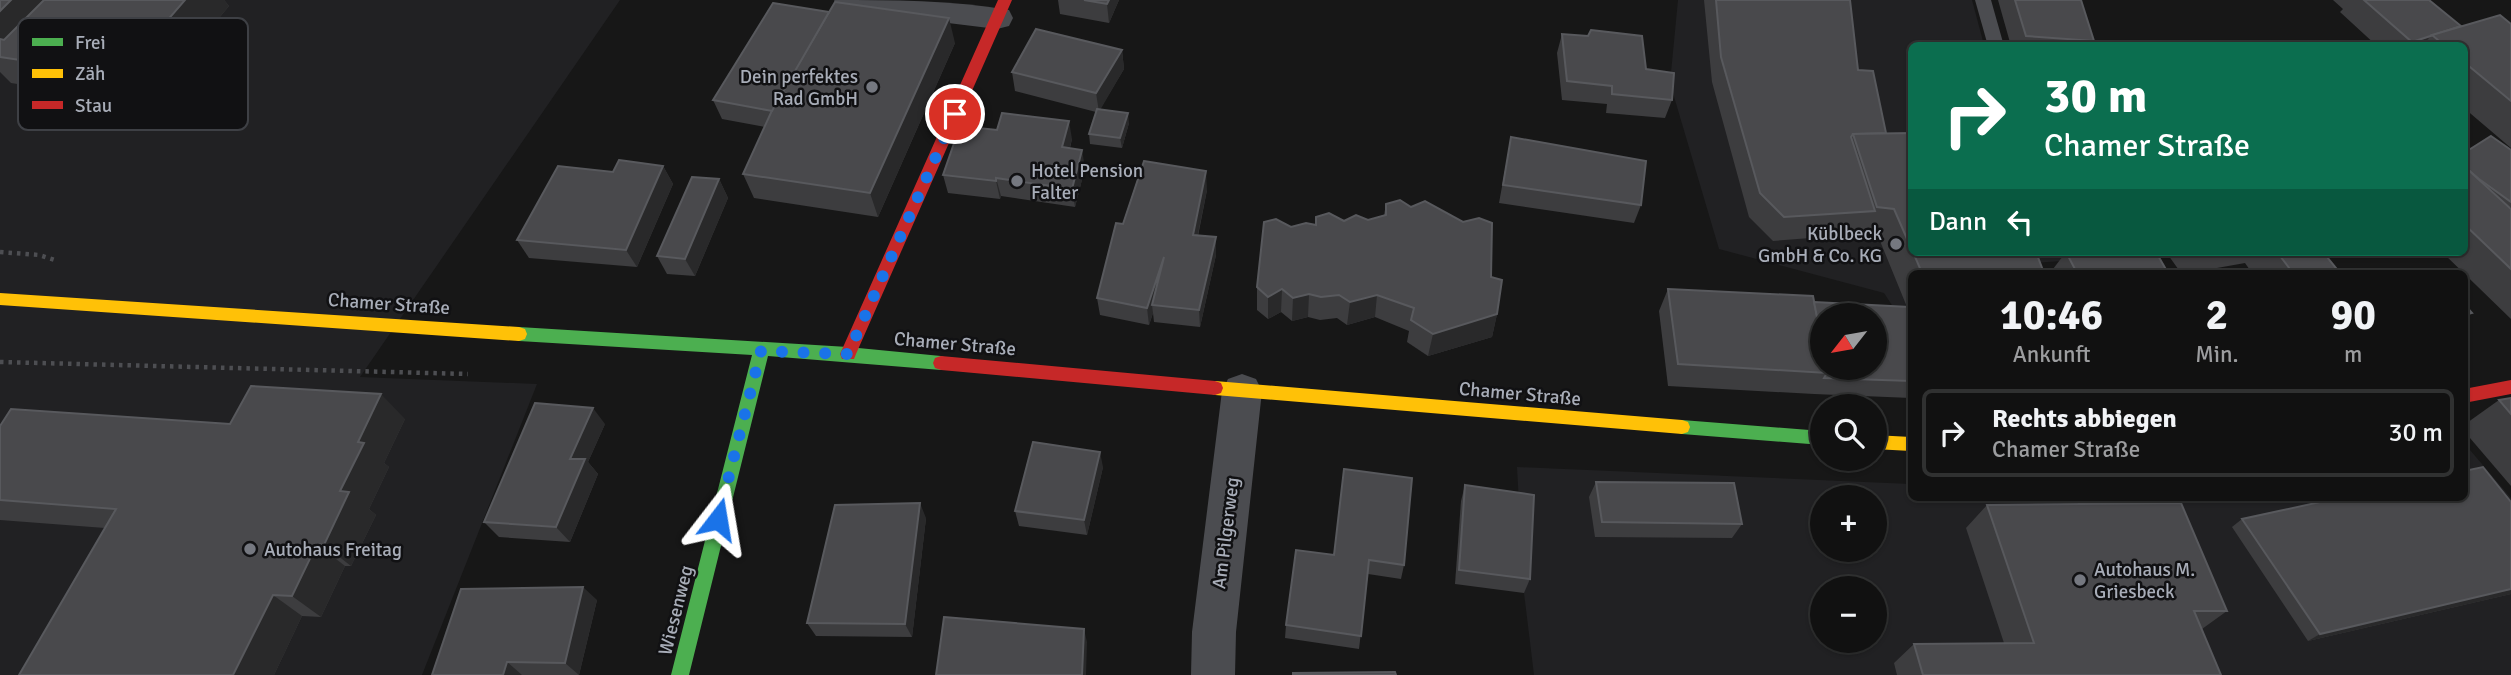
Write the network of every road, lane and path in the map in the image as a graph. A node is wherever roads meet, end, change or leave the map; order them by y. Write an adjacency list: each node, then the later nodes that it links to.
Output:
1 (850, 0): 3 (street)
2 (1983, 0): 4 (lane)
3 (1001, 9): 7 (main road)
4 (1995, 42)
5 (0, 299): 6 (main road, Chamer Straße)
6 (761, 351): 7 (main road, Chamer Straße); 16 (main road, Wiesenweg)
7 (848, 354): 11 (main road, Chamer Straße)
8 (0, 362): 9 (path)
9 (474, 374)
10 (2511, 387): 12 (main road)
11 (1242, 391): 13 (main road, Chamer Straße); 17 (street, Am Pilgerweg)
12 (2468, 395)
13 (1810, 437)
14 (1887, 443): 15 (main road)
15 (1908, 444)
16 (680, 675)
17 (1213, 675)

